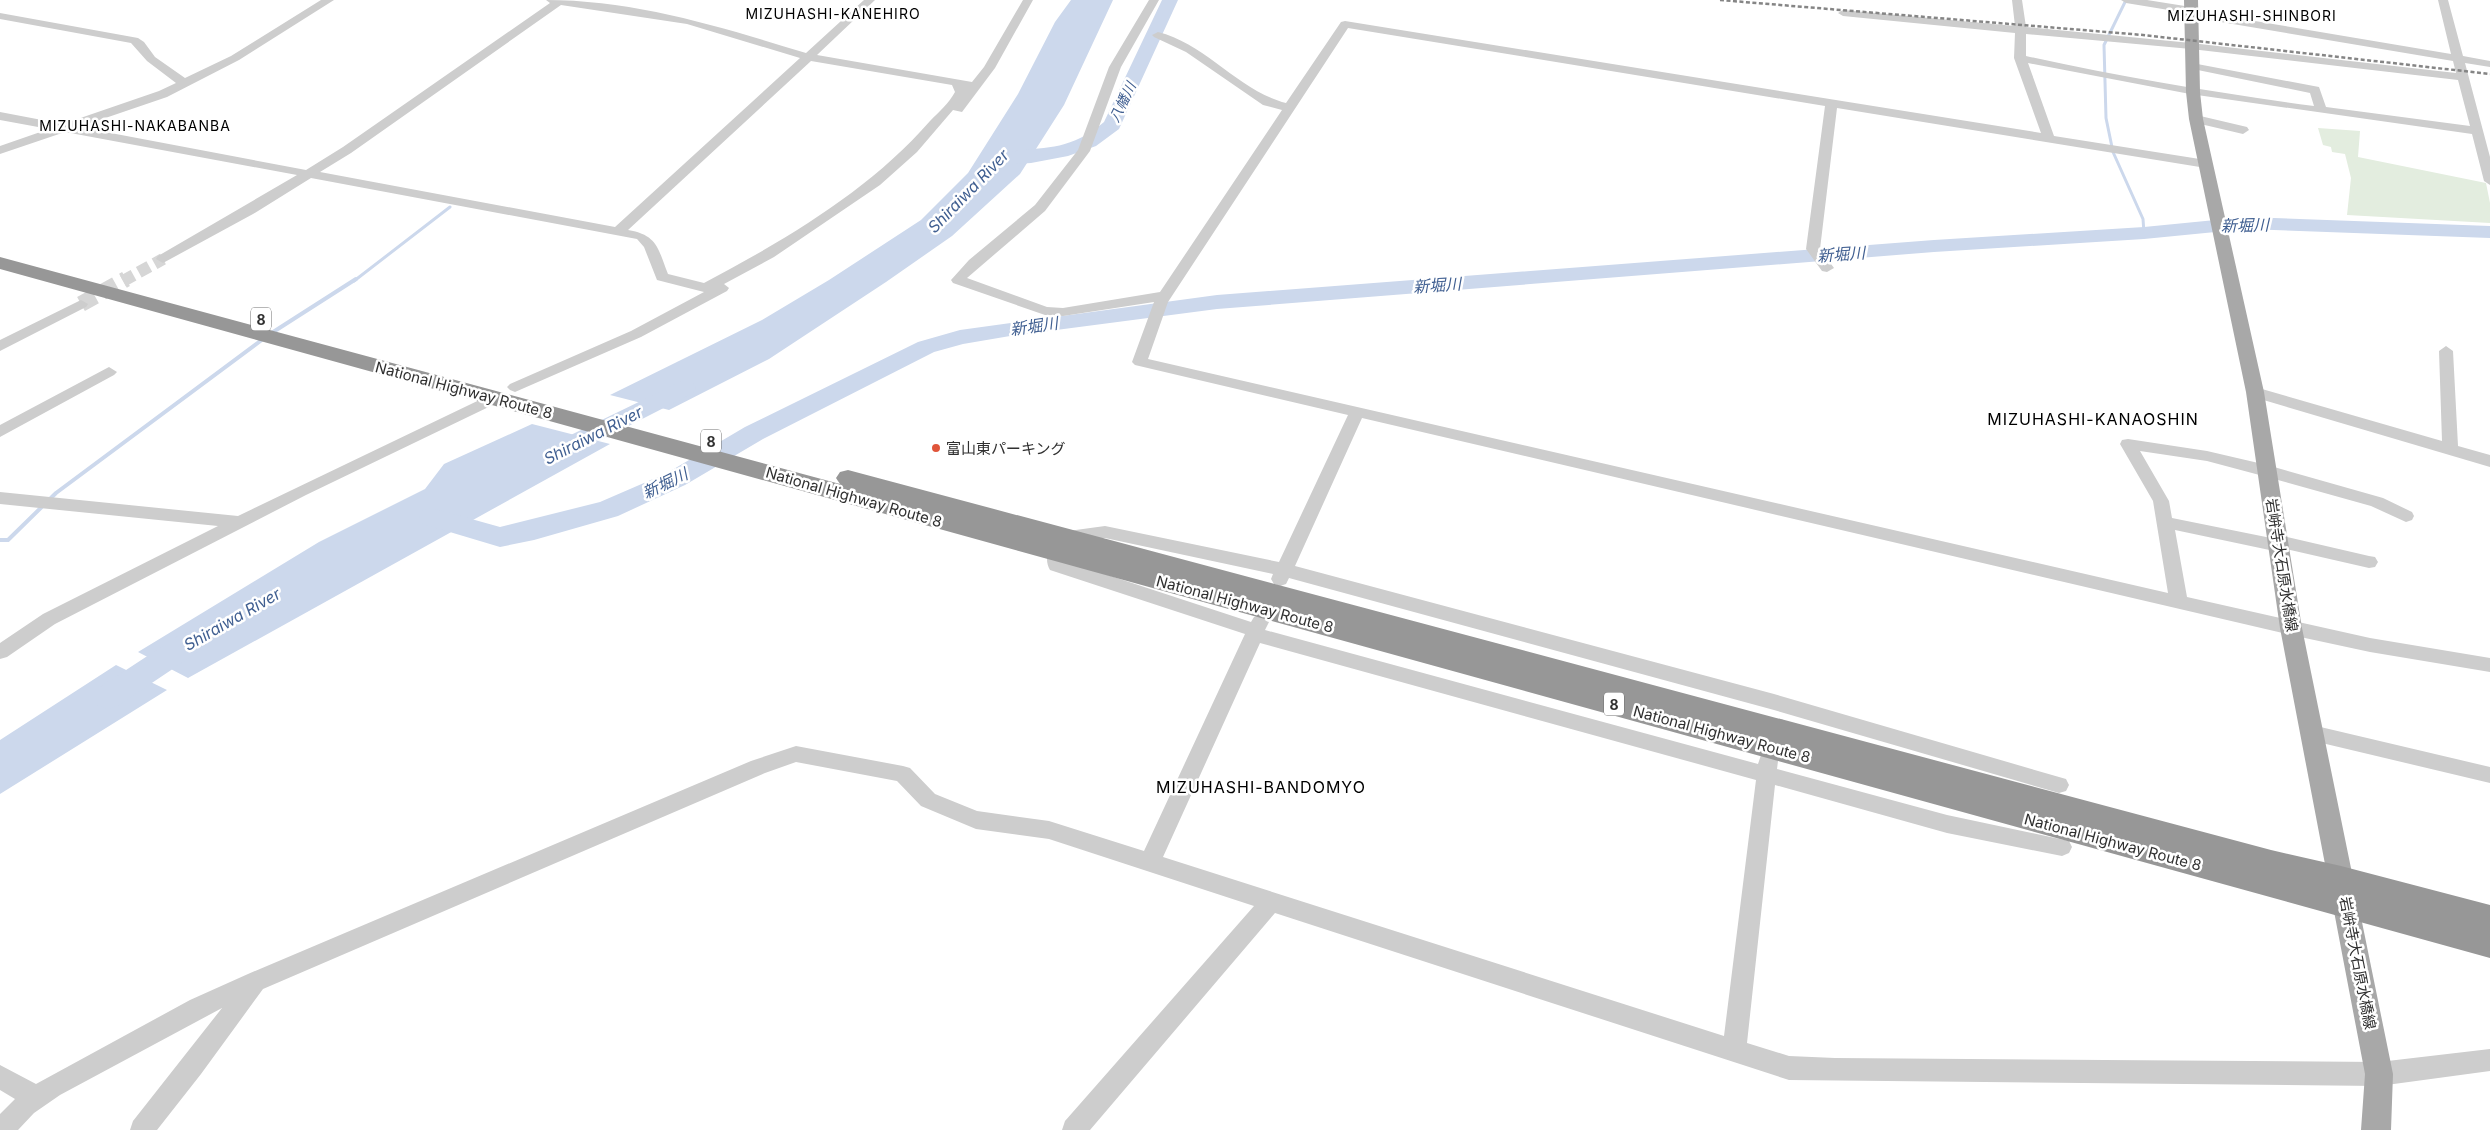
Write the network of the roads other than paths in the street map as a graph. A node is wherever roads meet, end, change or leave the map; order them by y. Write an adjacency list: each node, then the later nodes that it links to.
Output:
1 (329, 0): 22 (street)
2 (557, 0): 15 (street); 36 (street)
3 (870, 0): 15 (street)
4 (1028, 0): 23 (street)
5 (1154, 0): 43 (street)
6 (2017, 0): 12 (street)
7 (2126, 0): 9 (street)
8 (2443, 0): 17 (street)
9 (2191, 8): 14 (main road, 岩峅寺大石原水橋線); 17 (street)
10 (1843, 14): 12 (street)
11 (0, 16): 22 (street)
12 (2021, 29): 14 (street); 16 (street)
13 (1158, 35): 26 (street)
14 (2191, 46): 19 (main road, 岩峅寺大石原水橋線); 20 (street)
15 (808, 57): 21 (street); 38 (street)
16 (2020, 58): 24 (street); 33 (street)
17 (2458, 58): 18 (street); 20 (street)
18 (2490, 64)
19 (2192, 66): 24 (main road, 岩峅寺大石原水橋線); 27 (street)
20 (2463, 77): 32 (street)
21 (957, 82): 23 (street); 38 (street)
22 (184, 83): 30 (street)
23 (975, 87): 49 (street)
24 (2192, 92): 27 (street); 29 (main road, 岩峅寺大石原水橋線)
25 (1831, 104): 26 (street); 33 (street); 42 (street)
26 (1290, 108): 43 (street)
27 (2321, 109): 32 (street)
28 (0, 116): 30 (street)
29 (2196, 119): 31 (street); 35 (main road, 岩峅寺大石原水橋線)
30 (64, 128): 34 (street); 36 (street)
31 (2243, 130)
32 (2477, 131): 37 (street)
33 (2049, 139): 35 (street)
34 (0, 150)
35 (2206, 164): 48 (main road, 岩峅寺大石原水橋線)
36 (310, 173): 38 (street); 40 (street)
37 (2490, 181)
38 (619, 231)
39 (0, 250): 49 (highway, National Highway Route 8 / 8)
40 (163, 259)
41 (0, 263): 49 (highway, National Highway Route 8 / 8)
42 (1827, 268)
43 (1163, 299): 50 (street)
44 (81, 304): 45 (street)
45 (0, 346)
46 (2446, 352): 52 (street)
47 (109, 372): 51 (street)
48 (2255, 392): 52 (street); 54 (main road, 岩峅寺大石原水橋線)
49 (510, 394): 57 (street); 59 (highway, National Highway Route 8 / 8)
50 (1357, 412): 62 (street); 63 (street)
51 (0, 432)
52 (2450, 449): 53 (street)
53 (2490, 461)
54 (2267, 471): 56 (street); 58 (street); 60 (main road, 岩峅寺大石原水橋線)
55 (0, 498): 57 (street)
56 (2406, 516)
57 (242, 522): 66 (street)
58 (2164, 522): 60 (street); 63 (street)
59 (1062, 544): 62 (street); 65 (street); 74 (highway, National Highway Route 8 / 8); 76 (highway, National Highway Route 8 / 8)
60 (2278, 544): 61 (street); 64 (main road, 岩峅寺大石原水橋線)
61 (2368, 562)
62 (1282, 575): 71 (street)
63 (2179, 602): 64 (street)
64 (2291, 628): 67 (street); 68 (main road, 岩峅寺大石原水橋線)
65 (1257, 629): 69 (street); 73 (street)
66 (0, 652)
67 (2490, 665)
68 (2312, 733): 70 (street); 74 (main road, 岩峅寺大石原水橋線)
69 (1767, 768): 72 (street); 80 (street)
70 (2490, 775)
71 (2059, 784)
72 (2062, 847)
73 (1150, 862): 75 (street); 79 (street)
74 (2341, 879): 76 (main road, 岩峅寺大石原水橋線); 77 (highway, National Highway Route 8 / 8)
75 (1271, 902): 80 (street); 87 (street)
76 (2346, 906): 78 (highway, National Highway Route 8 / 8); 82 (main road, 岩峅寺大石原水橋線)
77 (2490, 919)
78 (2490, 944)
79 (256, 981): 84 (street); 86 (street)
80 (1734, 1052): 82 (street)
81 (2490, 1060): 82 (street)
82 (2379, 1074): 88 (main road, 岩峅寺大石原水橋線)
83 (0, 1077): 84 (street)
84 (37, 1098): 85 (street)
85 (1, 1130)
86 (142, 1130)
87 (1074, 1130)
88 (2376, 1130)

